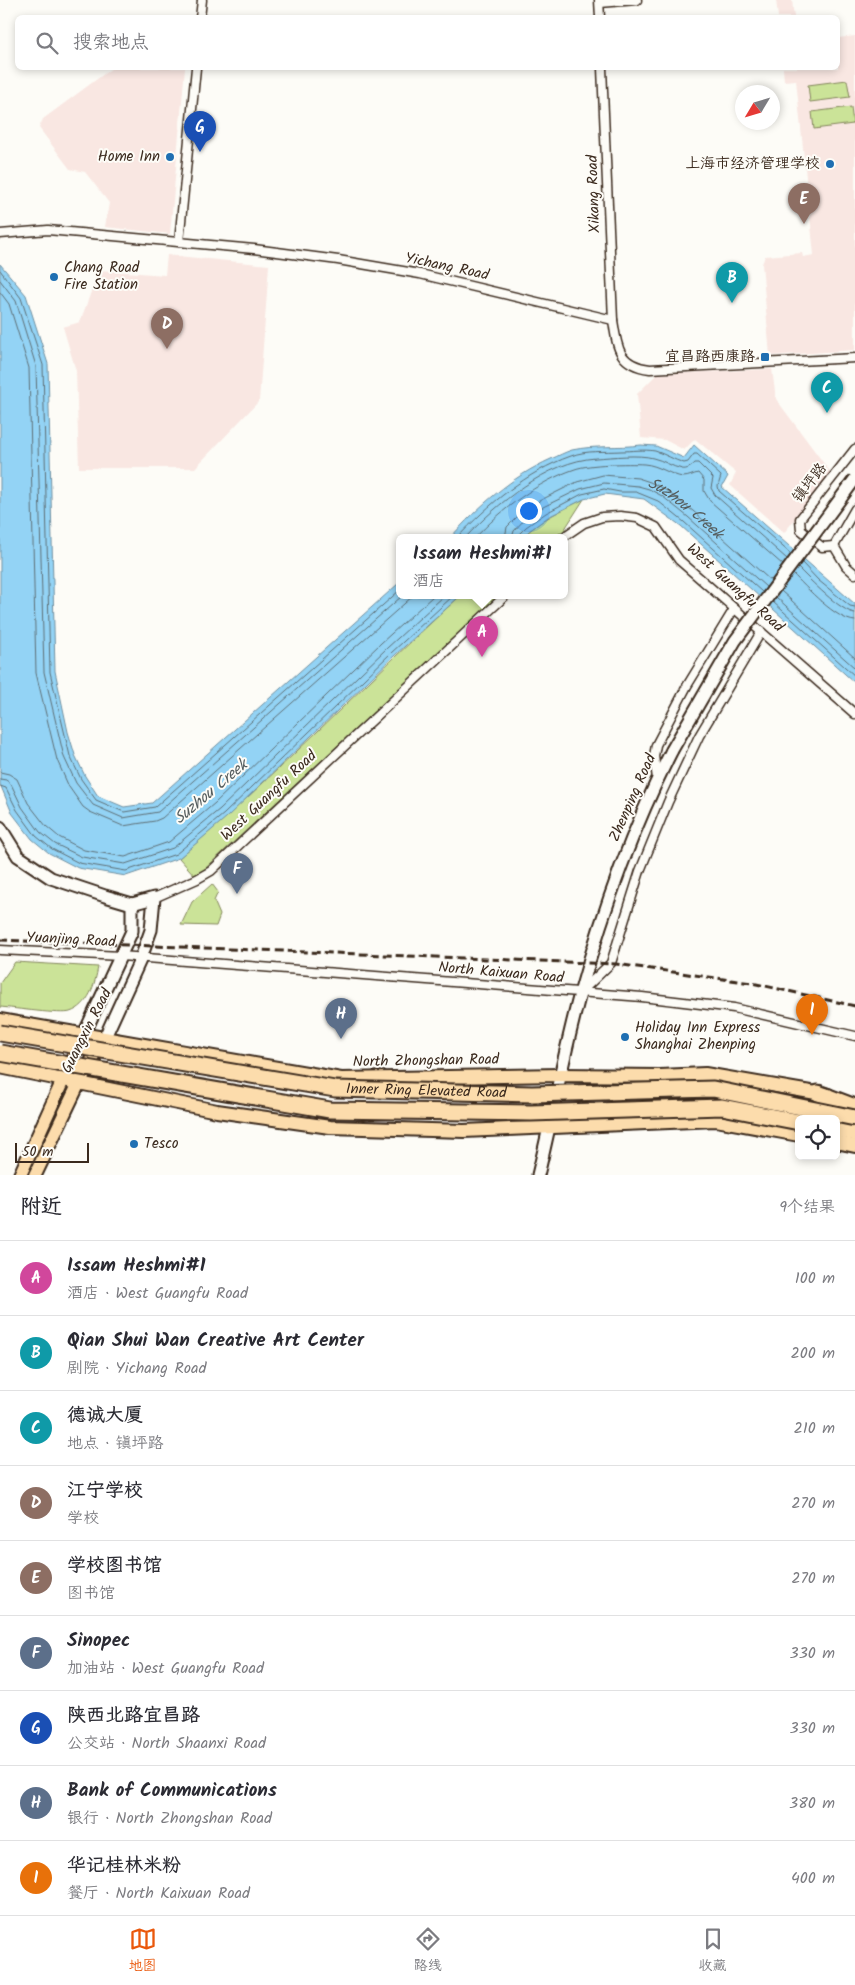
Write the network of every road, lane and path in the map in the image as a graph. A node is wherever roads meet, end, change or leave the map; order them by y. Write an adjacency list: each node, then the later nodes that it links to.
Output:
1 (202, 0): 4 (street)
2 (637, 0): 3 (street)
3 (600, 2): 5 (street)
4 (200, 15)
5 (600, 15)
6 (196, 70): 9 (street)
7 (602, 70): 10 (street, Xikang Road)
8 (0, 234): 9 (street, Yichang Road)
9 (179, 242): 10 (street, Yichang Road)
10 (613, 320): 11 (street)
11 (855, 358)
12 (855, 449): 16 (street, 镇坪路)
13 (855, 479): 22 (main road, Zhenping Road, bridge)
14 (855, 509): 16 (street)
15 (568, 534): 19 (street, West Guangfu Road)
16 (834, 546): 17 (street)
17 (855, 574)
18 (502, 599): 24 (street, West Guangfu Road)
19 (734, 609): 20 (street, West Guangfu Road); 22 (street)
20 (761, 632): 21 (street, West Guangfu Road); 29 (street)
21 (855, 714)
22 (657, 779): 29 (main road, Zhenping Road)
23 (0, 827): 25 (main road)
24 (154, 898): 25 (main road, West Guangfu Road); 28 (main road, Guangxin Road)
25 (132, 904): 27 (main road, Guangxin Road)
26 (0, 950): 27 (street, Yuanjing Road)
27 (120, 956): 28 (street, Yuanjing Road); 32 (main road, Guangxin Road)
28 (141, 958): 29 (street, North Kaixuan Road); 34 (main road, Guangxin Road)
29 (580, 993): 33 (street, North Kaixuan Road); 37 (main road, Zhenping Road)
30 (0, 1020): 32 (main road, North Zhongshan Road)
31 (0, 1033): 43 (highway, Inner Ring Elevated Road, bridge)
32 (84, 1034): 34 (main road, North Zhongshan Road); 38 (main road, Guangxin Road)
33 (855, 1036)
34 (105, 1038): 37 (main road, North Zhongshan Road); 39 (main road, Guangxin Road)
35 (0, 1053): 44 (highway, Inner Ring Elevated Road, bridge)
36 (0, 1067): 38 (main road)
37 (561, 1076): 40 (main road, North Zhongshan Road); 45 (main road, Zhenping Road)
38 (62, 1080): 39 (main road); 51 (main road, Guangxin Road)
39 (79, 1083): 45 (main road); 52 (main road, Guangxin Road)
40 (818, 1093): 41 (main road, North Zhongshan Road); 42 (highway)
41 (855, 1099)
42 (855, 1107)
43 (855, 1118)
44 (795, 1121)
45 (550, 1128): 48 (main road); 53 (main road, Zhenping Road)
46 (840, 1130): 47 (highway)
47 (855, 1133)
48 (795, 1135)
49 (840, 1143): 50 (main road)
50 (855, 1146)
51 (20, 1175)
52 (35, 1175)
53 (538, 1175)

